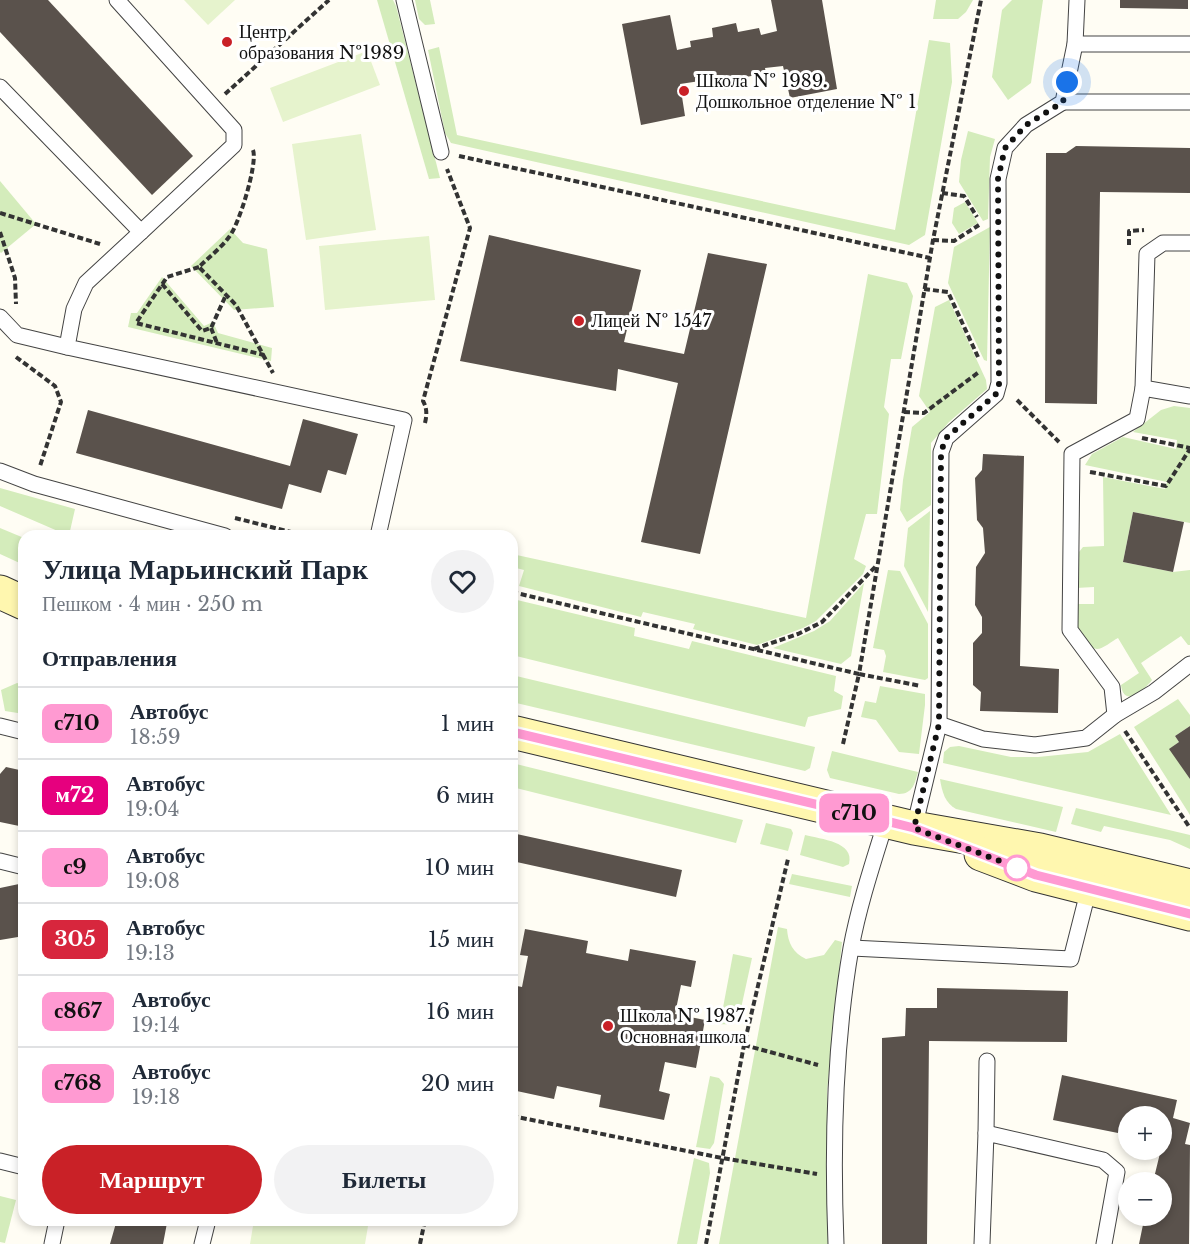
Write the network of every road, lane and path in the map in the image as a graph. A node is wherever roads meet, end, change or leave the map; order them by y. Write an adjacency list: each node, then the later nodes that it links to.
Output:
1 (117, 0): 11 (lane)
2 (329, 0): 11 (path)
3 (404, 0): 13 (lane)
4 (981, 0): 14 (path)
5 (1077, 0): 6 (lane)
6 (1075, 44): 7 (lane); 9 (lane)
7 (1190, 45)
8 (0, 87): 17 (lane)
9 (1063, 102): 10 (lane); 34 (lane)
10 (1190, 102)
11 (212, 105): 12 (lane)
12 (234, 138): 17 (lane); 22 (path)
13 (441, 152): 21 (path); 40 (path)
14 (942, 193): 18 (path); 18 (path)
15 (0, 213): 20 (path)
16 (0, 232): 29 (path)
17 (141, 232): 32 (lane)
18 (933, 240): 21 (path)
19 (1190, 243): 35 (lane)
20 (109, 247)
21 (930, 258): 24 (path)
22 (199, 267): 23 (path); 25 (path)
23 (162, 284): 28 (path); 30 (path)
24 (924, 289): 34 (path); 39 (path)
25 (226, 295): 27 (path); 33 (path)
26 (0, 317): 29 (lane)
27 (211, 328): 28 (path); 31 (path)
28 (202, 331): 30 (path)
29 (17, 335): 32 (lane); 43 (path)
30 (198, 339): 31 (path)
31 (217, 344): 33 (path)
32 (67, 347): 36 (lane)
33 (265, 356): 36 (path)
34 (991, 368): 39 (path); 55 (lane)
35 (1143, 388): 37 (lane); 44 (lane)
36 (283, 393): 47 (lane)
37 (1190, 396)
38 (1017, 400): 41 (path)
39 (904, 412): 48 (path)
40 (424, 426)
41 (1061, 444)
42 (1190, 449): 44 (path)
43 (38, 469)
44 (1072, 469): 56 (lane)
45 (0, 471): 46 (lane)
46 (203, 530)
47 (379, 530)
48 (878, 564): 52 (path); 54 (path)
49 (0, 592): 51 (main road)
50 (518, 593): 52 (path)
51 (18, 600)
52 (753, 650): 54 (path)
53 (1190, 664): 56 (lane)
54 (859, 674): 55 (path); 61 (path)
55 (939, 690): 57 (lane)
56 (1115, 715): 57 (lane); 63 (path)
57 (939, 724): 62 (lane)
58 (0, 726): 59 (lane)
59 (18, 730)
60 (518, 733): 62 (main road)
61 (843, 744)
62 (900, 824): 67 (main road); 68 (main road); 70 (lane)
63 (1190, 828)
64 (788, 859): 71 (path)
65 (0, 861): 66 (lane)
66 (18, 866)
67 (1190, 886)
68 (1089, 888): 69 (main road); 70 (lane)
69 (1190, 914)
70 (852, 948): 73 (lane)
71 (744, 1045): 73 (path); 76 (path)
72 (987, 1060): 75 (lane)
73 (837, 1070): 79 (lane)
74 (518, 1117): 76 (path)
75 (986, 1133): 88 (lane); 89 (lane)
76 (722, 1158): 79 (path); 86 (path)
77 (0, 1161): 78 (lane)
78 (18, 1166)
79 (833, 1177): 87 (lane)
80 (56, 1226): 83 (lane)
81 (206, 1226): 84 (lane)
82 (424, 1226): 85 (path)
83 (52, 1244)
84 (202, 1244)
85 (420, 1244)
86 (706, 1244)
87 (836, 1244)
88 (982, 1244)
89 (1104, 1244)

